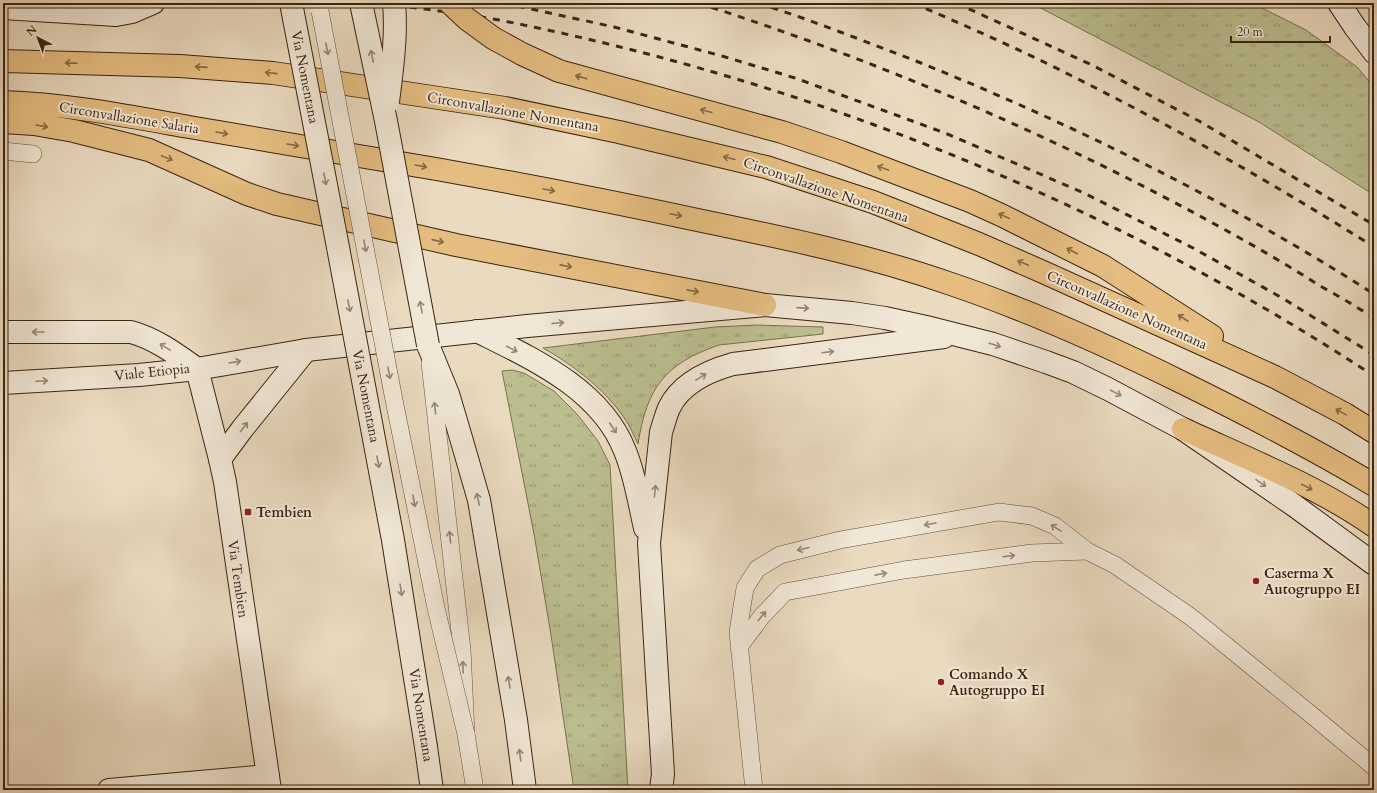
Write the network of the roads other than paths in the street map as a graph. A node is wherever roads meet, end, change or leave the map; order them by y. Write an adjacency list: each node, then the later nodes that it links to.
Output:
1 (152, 3): 9 (main road)
2 (291, 3): 41 (main road, Via Nomentana, one-way to 41, bridge)
3 (318, 3): 36 (lane, Via Nomentana, one-way to 36, bridge)
4 (362, 3): 14 (main road, Via Nomentana, one-way to 4, bridge)
5 (394, 3): 14 (main road, Via Nomentana, bridge)
6 (450, 3): 25 (highway, one-way to 6, bridge)
7 (1326, 3): 10 (main road)
8 (1339, 3): 10 (main road)
9 (3, 8)
10 (1355, 27): 11 (main road)
11 (1374, 52)
12 (3, 61): 25 (highway, Circonvallazione Nomentana, one-way to 12)
13 (3, 102): 30 (highway, Circonvallazione Salaria, one-way to 30)
14 (386, 121): 22 (main road, Via Nomentana, one-way to 14, bridge)
15 (3, 122): 18 (highway, one-way to 18)
16 (3, 151): 17 (lane)
17 (33, 154)
18 (765, 305): 19 (main road, one-way to 18); 21 (main road, one-way to 21)
19 (477, 331): 23 (main road); 32 (main road, one-way to 32)
20 (3, 332): 24 (main road, Viale Etiopia, one-way to 20)
21 (957, 335): 27 (main road, one-way to 27); 32 (main road, one-way to 21)
22 (428, 345): 36 (lane, Via Nomentana, one-way to 22, bridge); 43 (main road, Via Nomentana, one-way to 22)
23 (306, 350): 24 (main road, one-way to 23); 29 (main road, one-way to 23)
24 (197, 369): 26 (main road, Viale Etiopia, one-way to 24); 29 (main road, Via Tembien)
25 (1275, 376): 28 (highway, Circonvallazione Nomentana, one-way to 25)
26 (3, 383)
27 (1183, 429): 31 (highway, one-way to 31); 34 (main road, one-way to 34)
28 (1374, 432)
29 (220, 458): 38 (main road, Via Tembien)
30 (1374, 485)
31 (1374, 526)
32 (649, 544): 39 (main road)
33 (1088, 551): 35 (lane, one-way to 33); 35 (lane, one-way to 35); 37 (lane)
34 (1374, 564)
35 (740, 647): 44 (lane)
36 (466, 734): 42 (lane, Via Nomentana)
37 (1374, 767)
38 (269, 783): 40 (main road)
39 (664, 785)
40 (108, 790)
41 (432, 790)
42 (475, 790)
43 (525, 790)
44 (754, 790)

